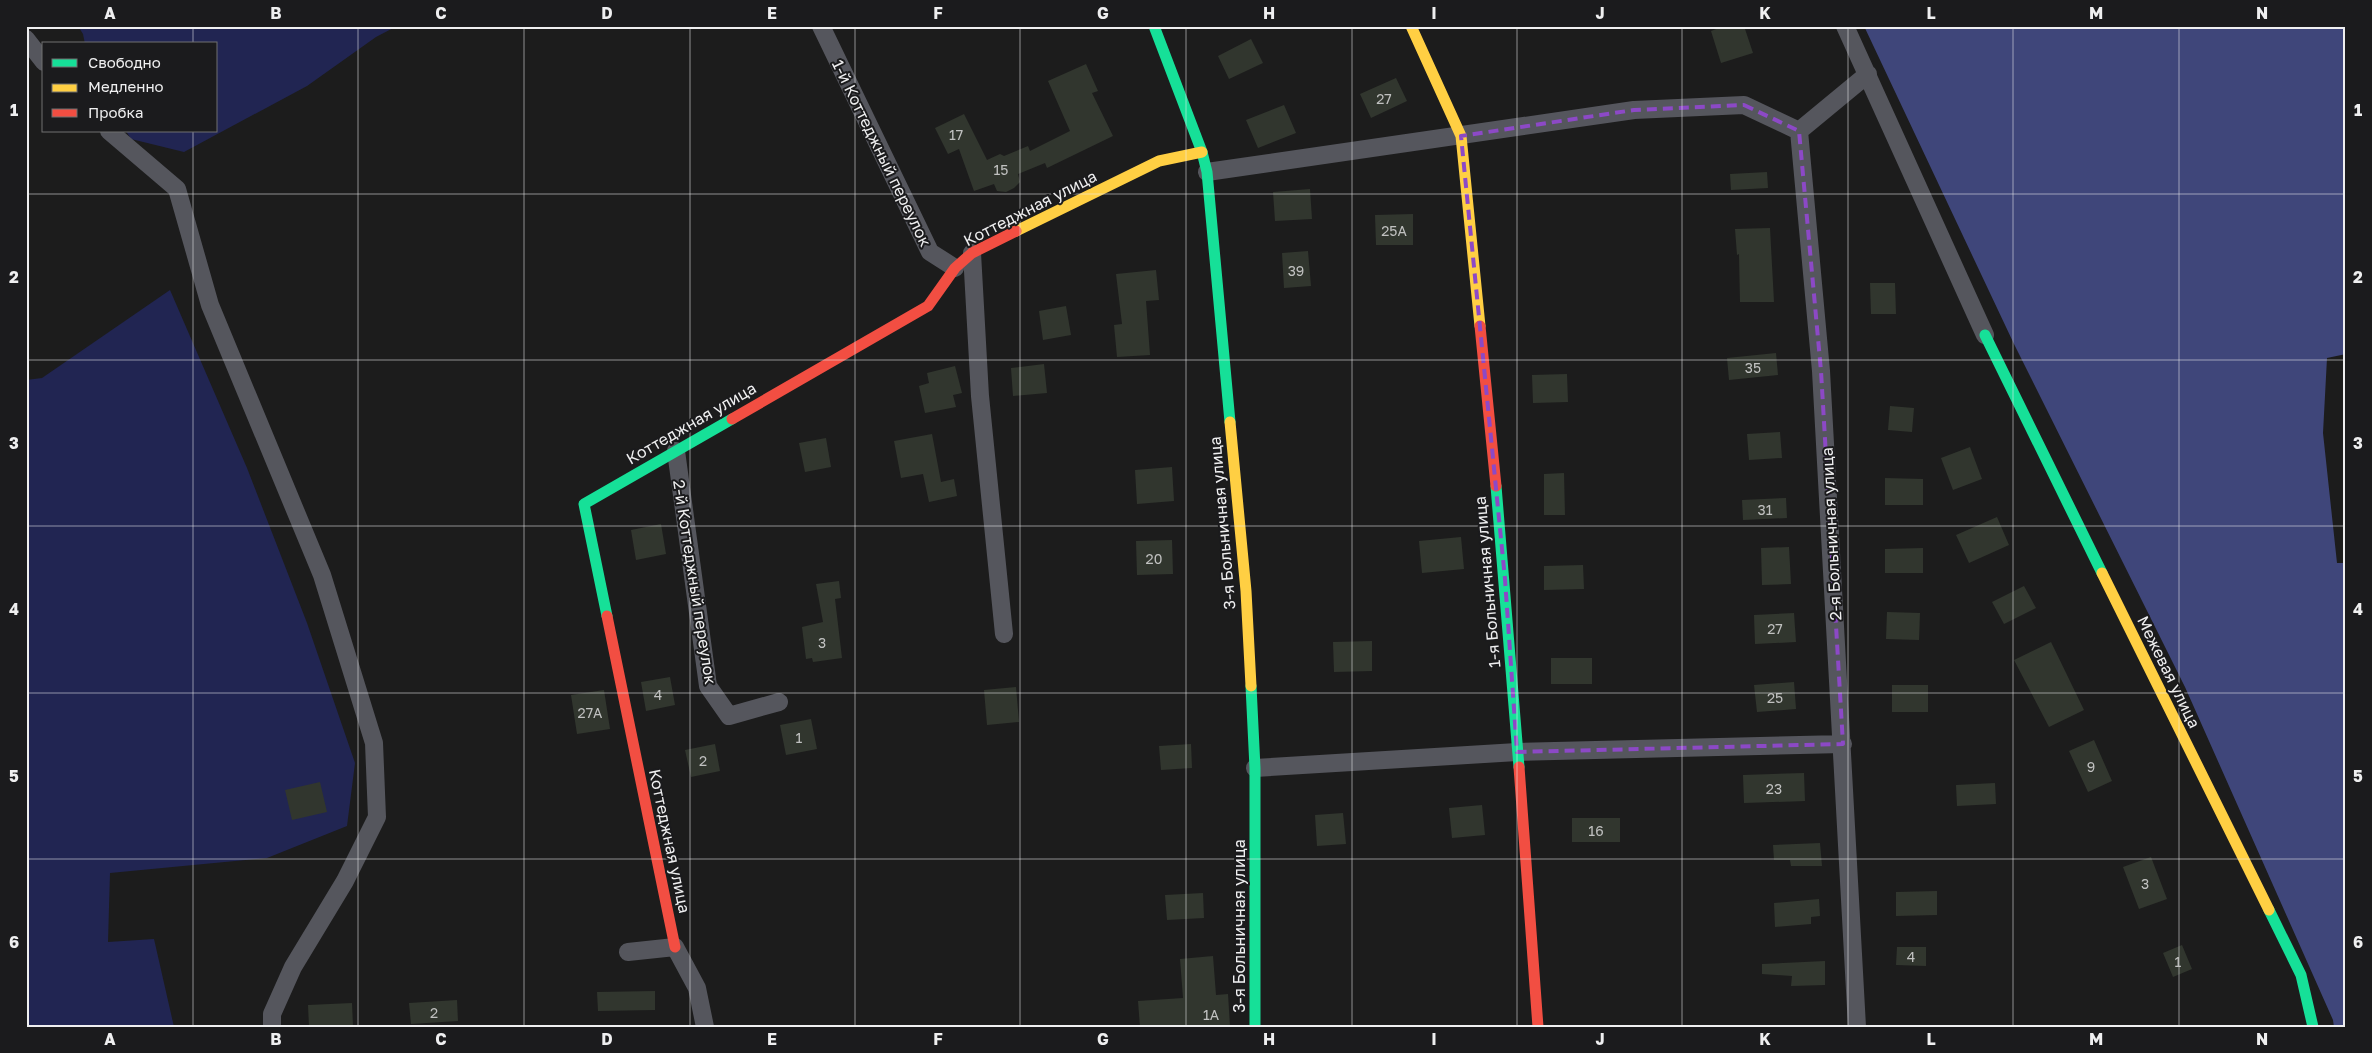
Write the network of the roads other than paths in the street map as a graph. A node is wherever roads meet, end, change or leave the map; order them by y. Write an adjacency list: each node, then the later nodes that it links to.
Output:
1 (821, 26): 14 (street, 1-й Коттеджный переулок)
2 (1154, 26): 11 (street, 3-я Больничная улица)
3 (1411, 26): 10 (street, 1-я Больничная улица)
4 (1845, 26): 7 (street)
5 (26, 39): 6 (street)
6 (42, 59)
7 (1868, 74): 8 (street); 15 (street)
8 (1799, 131): 10 (street); 19 (street, 2-я Больничная улица)
9 (110, 132): 24 (street)
10 (1461, 136): 12 (street); 20 (street, 1-я Больничная улица)
11 (1202, 152): 12 (street, 3-я Больничная улица); 13 (street, Коттеджная улица)
12 (1207, 172): 21 (street, 3-я Больничная улица)
13 (972, 253): 14 (street, Коттеджная улица); 17 (street)
14 (955, 268): 16 (street, Коттеджная улица)
15 (1986, 335): 29 (street, Межевая улица)
16 (676, 451): 18 (street, 2-й Коттеджный переулок); 22 (street, Коттеджная улица)
17 (1004, 634)
18 (779, 702)
19 (1843, 744): 20 (street); 28 (street, 2-я Больничная улица)
20 (1517, 752): 21 (street); 27 (street, 1-я Больничная улица)
21 (1255, 768): 26 (street, 3-я Больничная улица)
22 (676, 947): 23 (street); 25 (street)
23 (628, 952)
24 (272, 1027)
25 (705, 1027)
26 (1255, 1027)
27 (1538, 1027)
28 (1857, 1027)
29 (2313, 1027)

